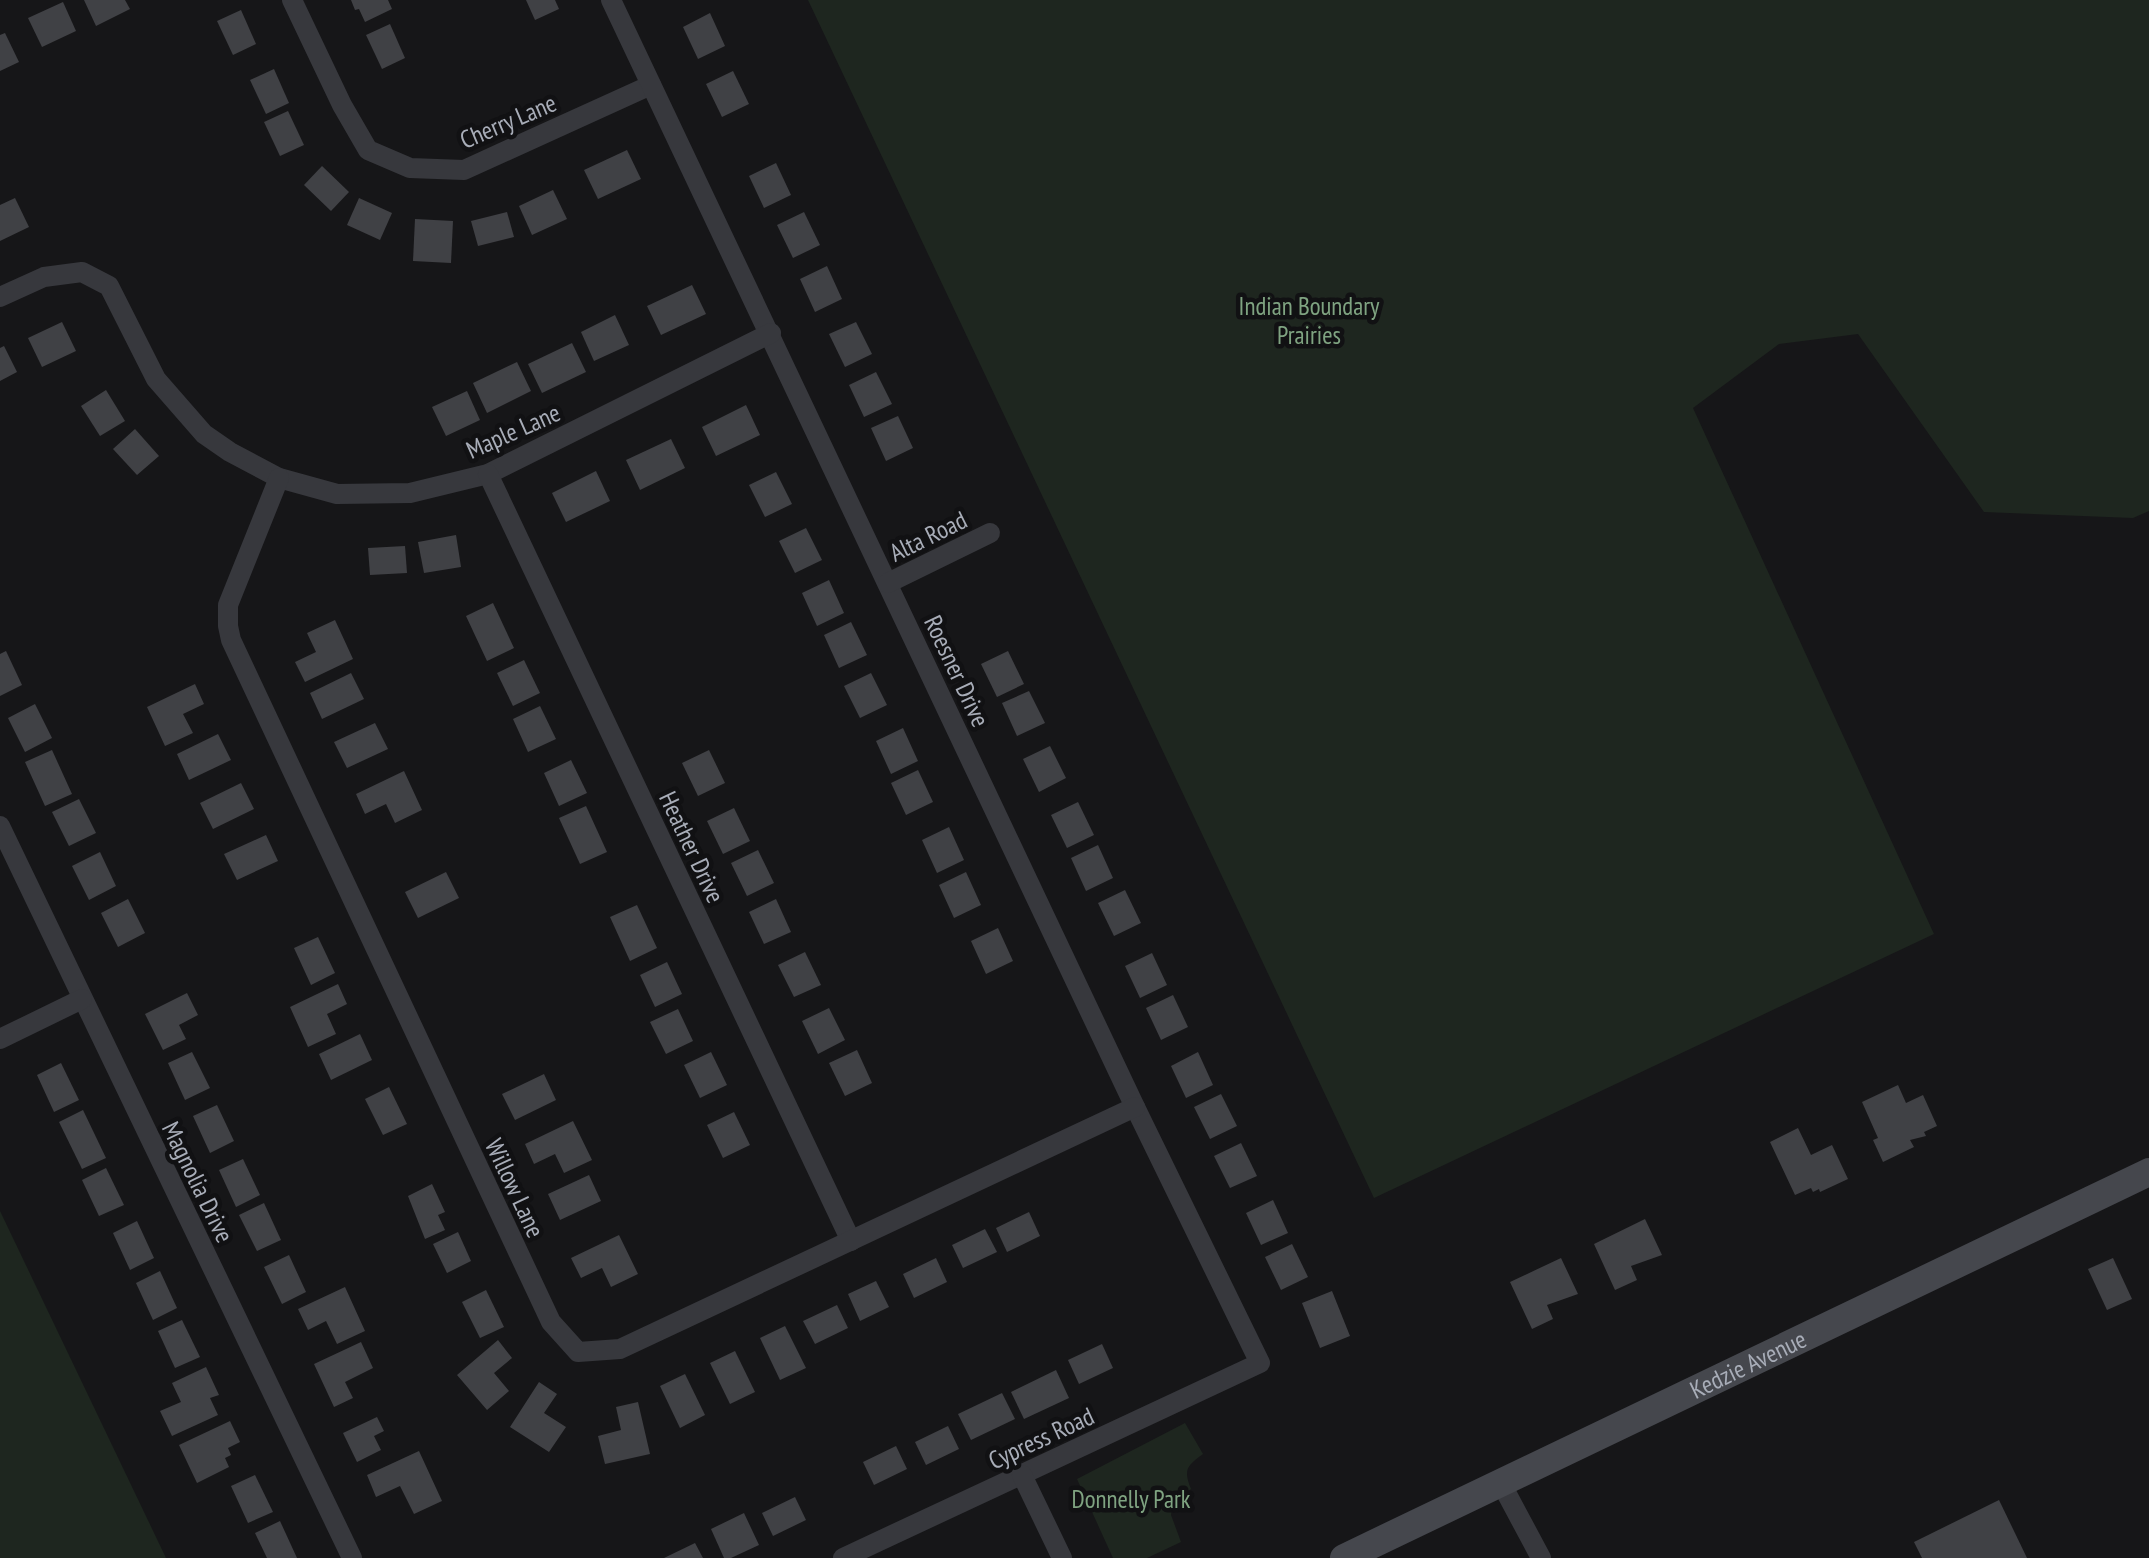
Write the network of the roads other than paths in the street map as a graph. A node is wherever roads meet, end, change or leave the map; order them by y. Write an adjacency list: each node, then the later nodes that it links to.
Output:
1 (292, 0): 3 (street, Cherry Lane)
2 (611, 0): 3 (street, Roesner Drive)
3 (651, 85): 5 (street, Roesner Drive)
4 (0, 297): 7 (street, Maple Lane)
5 (771, 334): 6 (street, Maple Lane); 9 (street, Roesner Drive)
6 (488, 474): 7 (street, Maple Lane); 15 (street, Heather Drive)
7 (279, 478): 15 (street, Willow Lane)
8 (990, 533): 9 (street, Alta Road)
9 (888, 583): 13 (street, Roesner Drive)
10 (0, 826): 11 (street, Magnolia Drive)
11 (82, 999): 12 (street); 19 (street, Magnolia Drive)
12 (0, 1039)
13 (1135, 1107): 15 (street, Willow Lane); 16 (street, Roesner Drive)
14 (2149, 1172): 18 (main road, Kedzie Avenue)
15 (851, 1241)
16 (1260, 1362): 17 (street, Cypress Road)
17 (1022, 1474): 20 (street, Cypress Road); 21 (street)
18 (1501, 1483): 22 (main road, Kedzie Avenue); 23 (street)
19 (352, 1558)
20 (842, 1558)
21 (1062, 1558)
22 (1344, 1558)
23 (1541, 1558)

